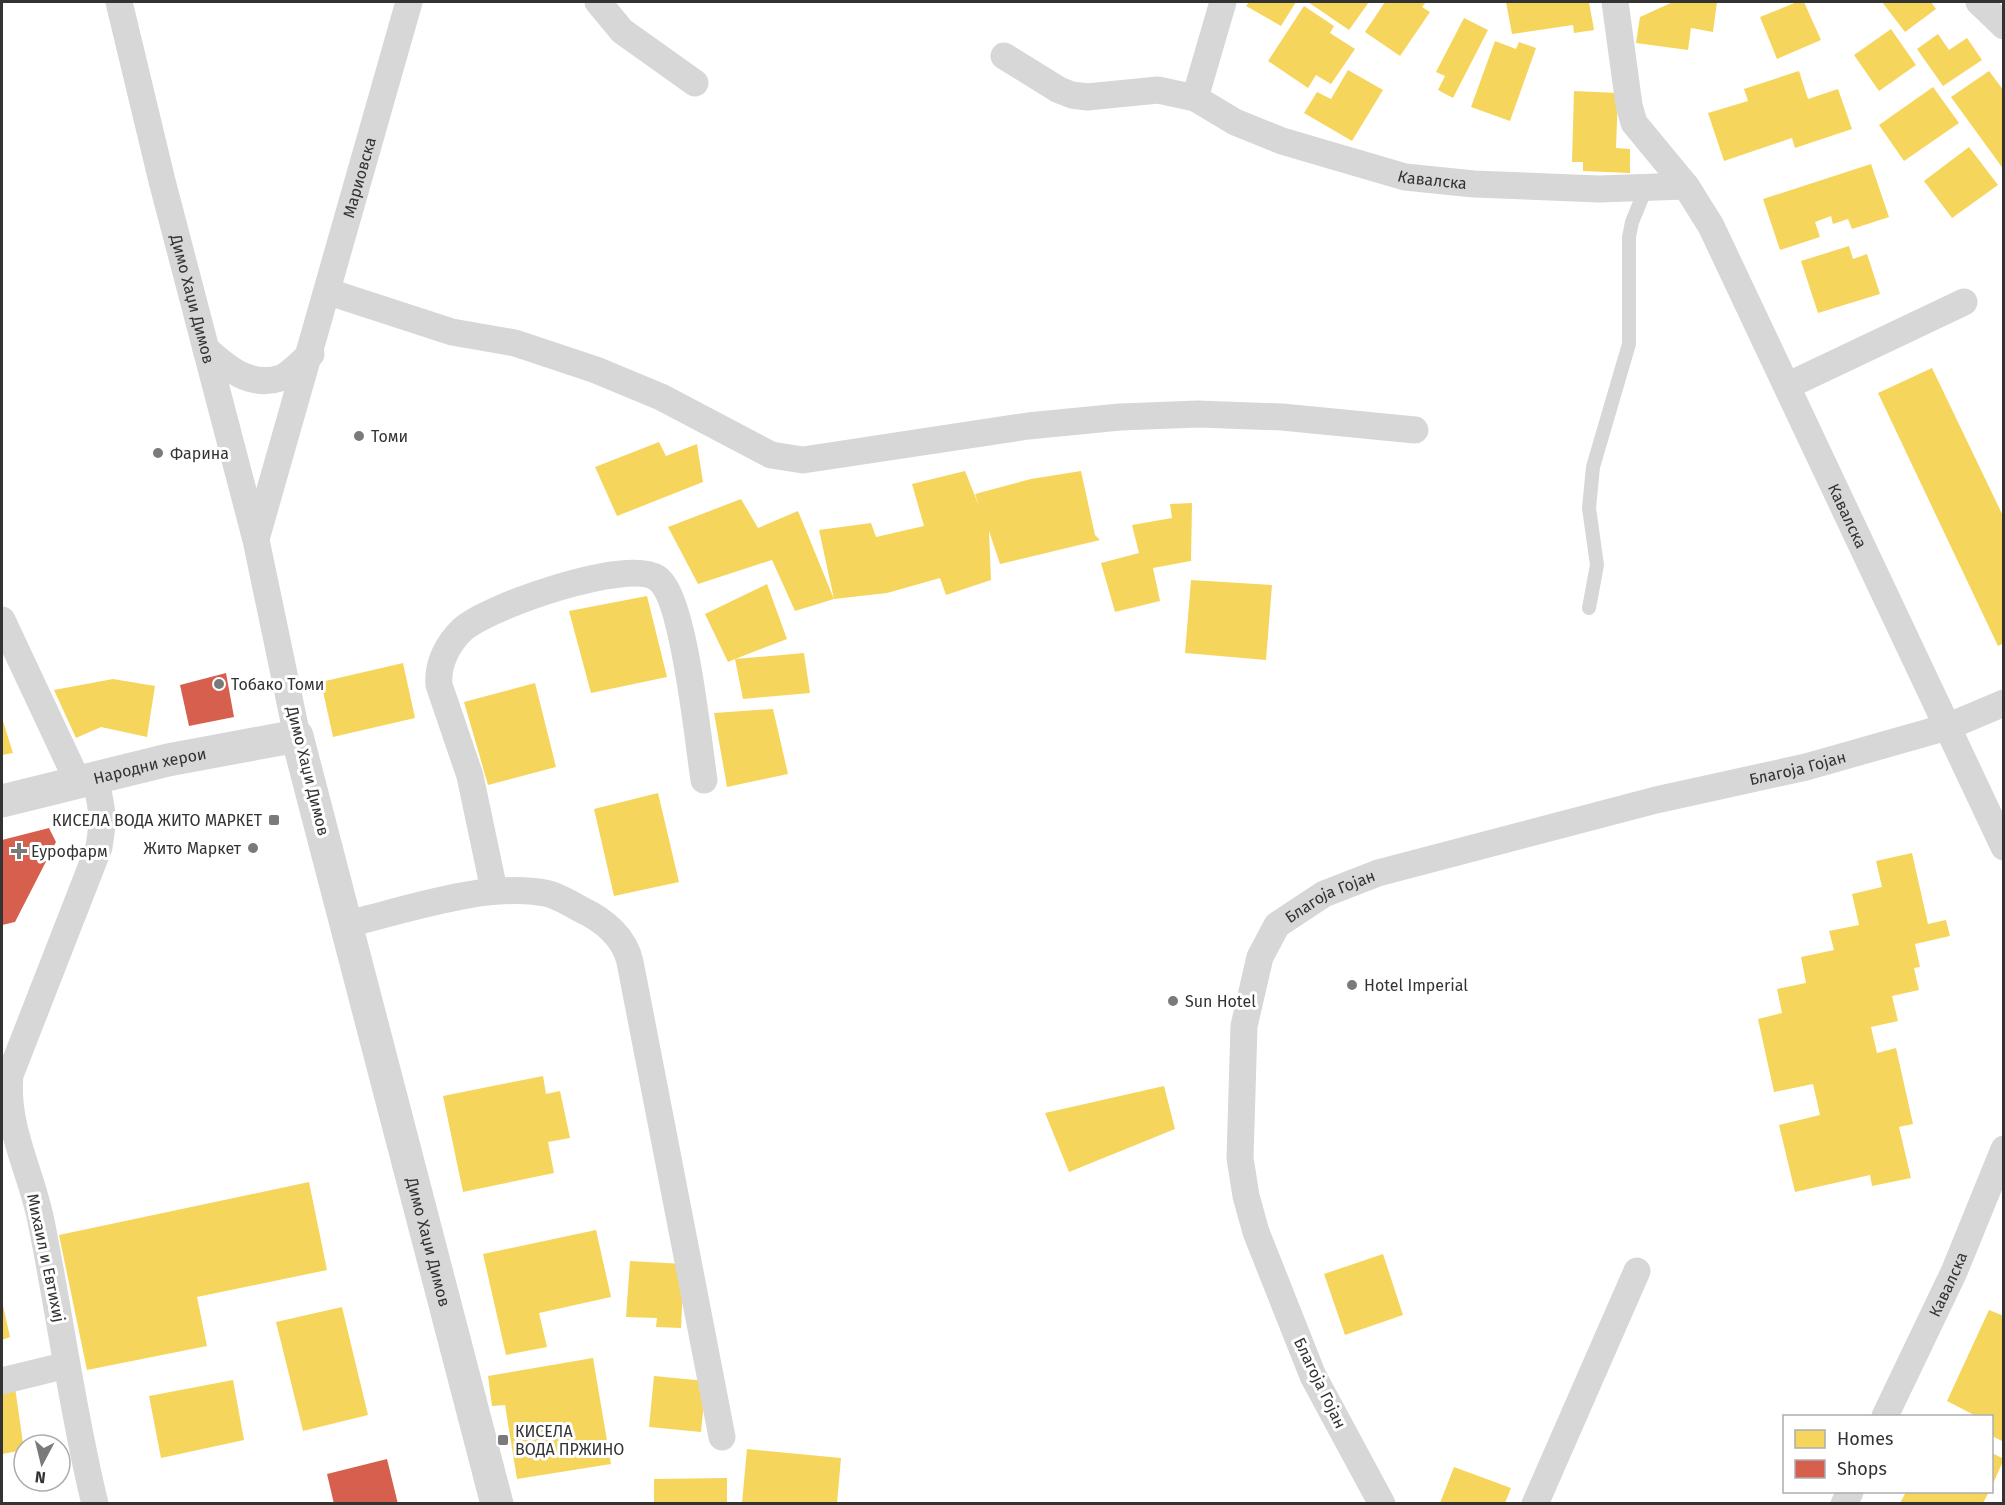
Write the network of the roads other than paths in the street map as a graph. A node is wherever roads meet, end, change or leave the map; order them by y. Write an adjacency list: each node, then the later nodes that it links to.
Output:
1 (119, 2): 15 (street, Димо Хаџи Димов)
2 (410, 2): 13 (street, Мариовска)
3 (598, 2): 9 (street)
4 (1223, 2): 10 (street)
5 (1615, 2): 11 (street, Кавалска)
6 (1979, 2): 7 (street)
7 (2004, 26)
8 (1004, 56): 10 (street, Кавалска)
9 (695, 83)
10 (1195, 98): 12 (street, Кавалска)
11 (1686, 186): 12 (street, Кавалска); 17 (street, Кавалска)
12 (1646, 188): 20 (lane)
13 (328, 292): 16 (street, Мариовска); 18 (street)
14 (1964, 302): 17 (street)
15 (206, 349): 16 (street); 19 (street, Димо Хаџи Димов)
16 (311, 354): 19 (street, Мариовска)
17 (1787, 386): 23 (street, Кавалска)
18 (1415, 430)
19 (256, 540): 24 (street, Димо Хаџи Димов)
20 (1589, 608)
21 (2, 620): 25 (street, Михаил и Евтихиј)
22 (2004, 703): 23 (street, Благоја Гојан)
23 (1947, 727): 28 (street, Кавалска); 39 (street, Благоја Гојан)
24 (297, 736): 25 (street, Народни херои); 30 (street, Димо Хаџи Димов)
25 (87, 780): 27 (street, Народни херои); 33 (street, Михаил и Евтихиј)
26 (704, 780): 29 (street)
27 (2, 801)
28 (2004, 847)
29 (494, 890): 30 (street); 36 (street)
30 (347, 924): 38 (street, Димо Хаџи Димов)
31 (2004, 1149): 35 (street, Кавалска)
32 (1636, 1271): 40 (street)
33 (67, 1365): 34 (street); 37 (street, Михаил и Евтихиј)
34 (2, 1381)
35 (1885, 1415)
36 (722, 1437)
37 (95, 1503)
38 (497, 1503)
39 (1382, 1503)
40 (1536, 1503)

